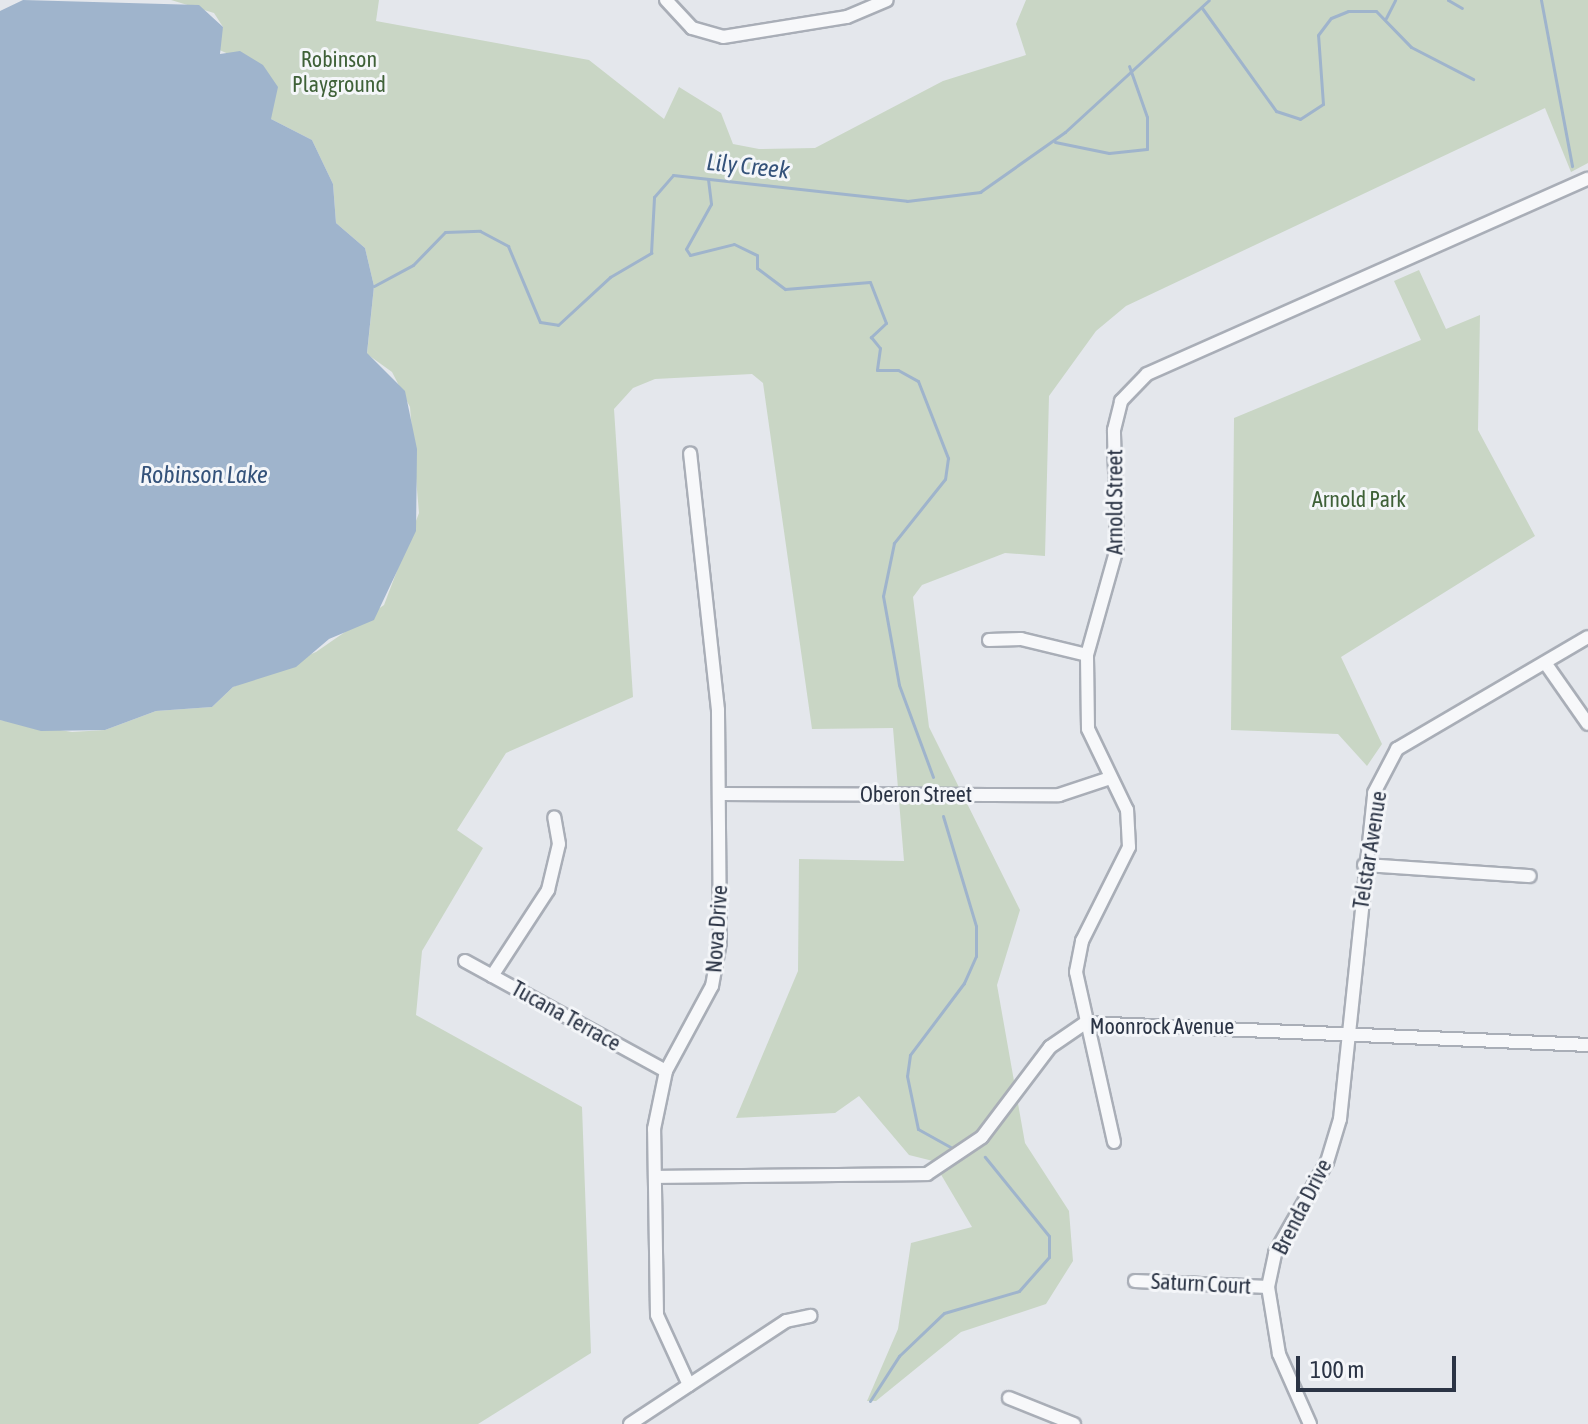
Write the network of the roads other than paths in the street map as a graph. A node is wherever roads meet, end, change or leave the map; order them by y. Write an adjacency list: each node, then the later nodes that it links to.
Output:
1 (666, 0): 2 (street)
2 (887, 0)
3 (1588, 179): 7 (street, Arnold Street)
4 (690, 454): 11 (street, Nova Drive)
5 (1588, 637): 8 (street, Telstar Avenue)
6 (989, 640): 7 (street)
7 (1087, 655): 10 (street, Arnold Street)
8 (1546, 664): 9 (street); 13 (street, Telstar Avenue)
9 (1588, 724)
10 (1110, 778): 11 (street, Oberon Street); 17 (street, Arnold Street)
11 (720, 794): 20 (street, Nova Drive)
12 (554, 817): 16 (street)
13 (1364, 865): 14 (street); 18 (street, Telstar Avenue)
14 (1530, 876)
15 (465, 961): 16 (street, Tucana Terrace)
16 (492, 976): 20 (street, Tucana Terrace)
17 (1085, 1023): 18 (street, Moonrock Avenue); 21 (street, Arnold Street); 22 (street, Moonrock Avenue)
18 (1348, 1031): 19 (street, Moonrock Avenue); 24 (street, Brenda Drive)
19 (1588, 1045)
20 (666, 1071): 22 (street, Nova Drive)
21 (1114, 1142)
22 (655, 1177): 26 (street, Nova Drive)
23 (1135, 1281): 24 (street, Saturn Court)
24 (1268, 1287): 30 (street, Brenda Drive)
25 (810, 1316): 26 (street)
26 (689, 1385): 28 (street)
27 (1009, 1398): 29 (street)
28 (630, 1424)
29 (1074, 1424)
30 (1310, 1424)

